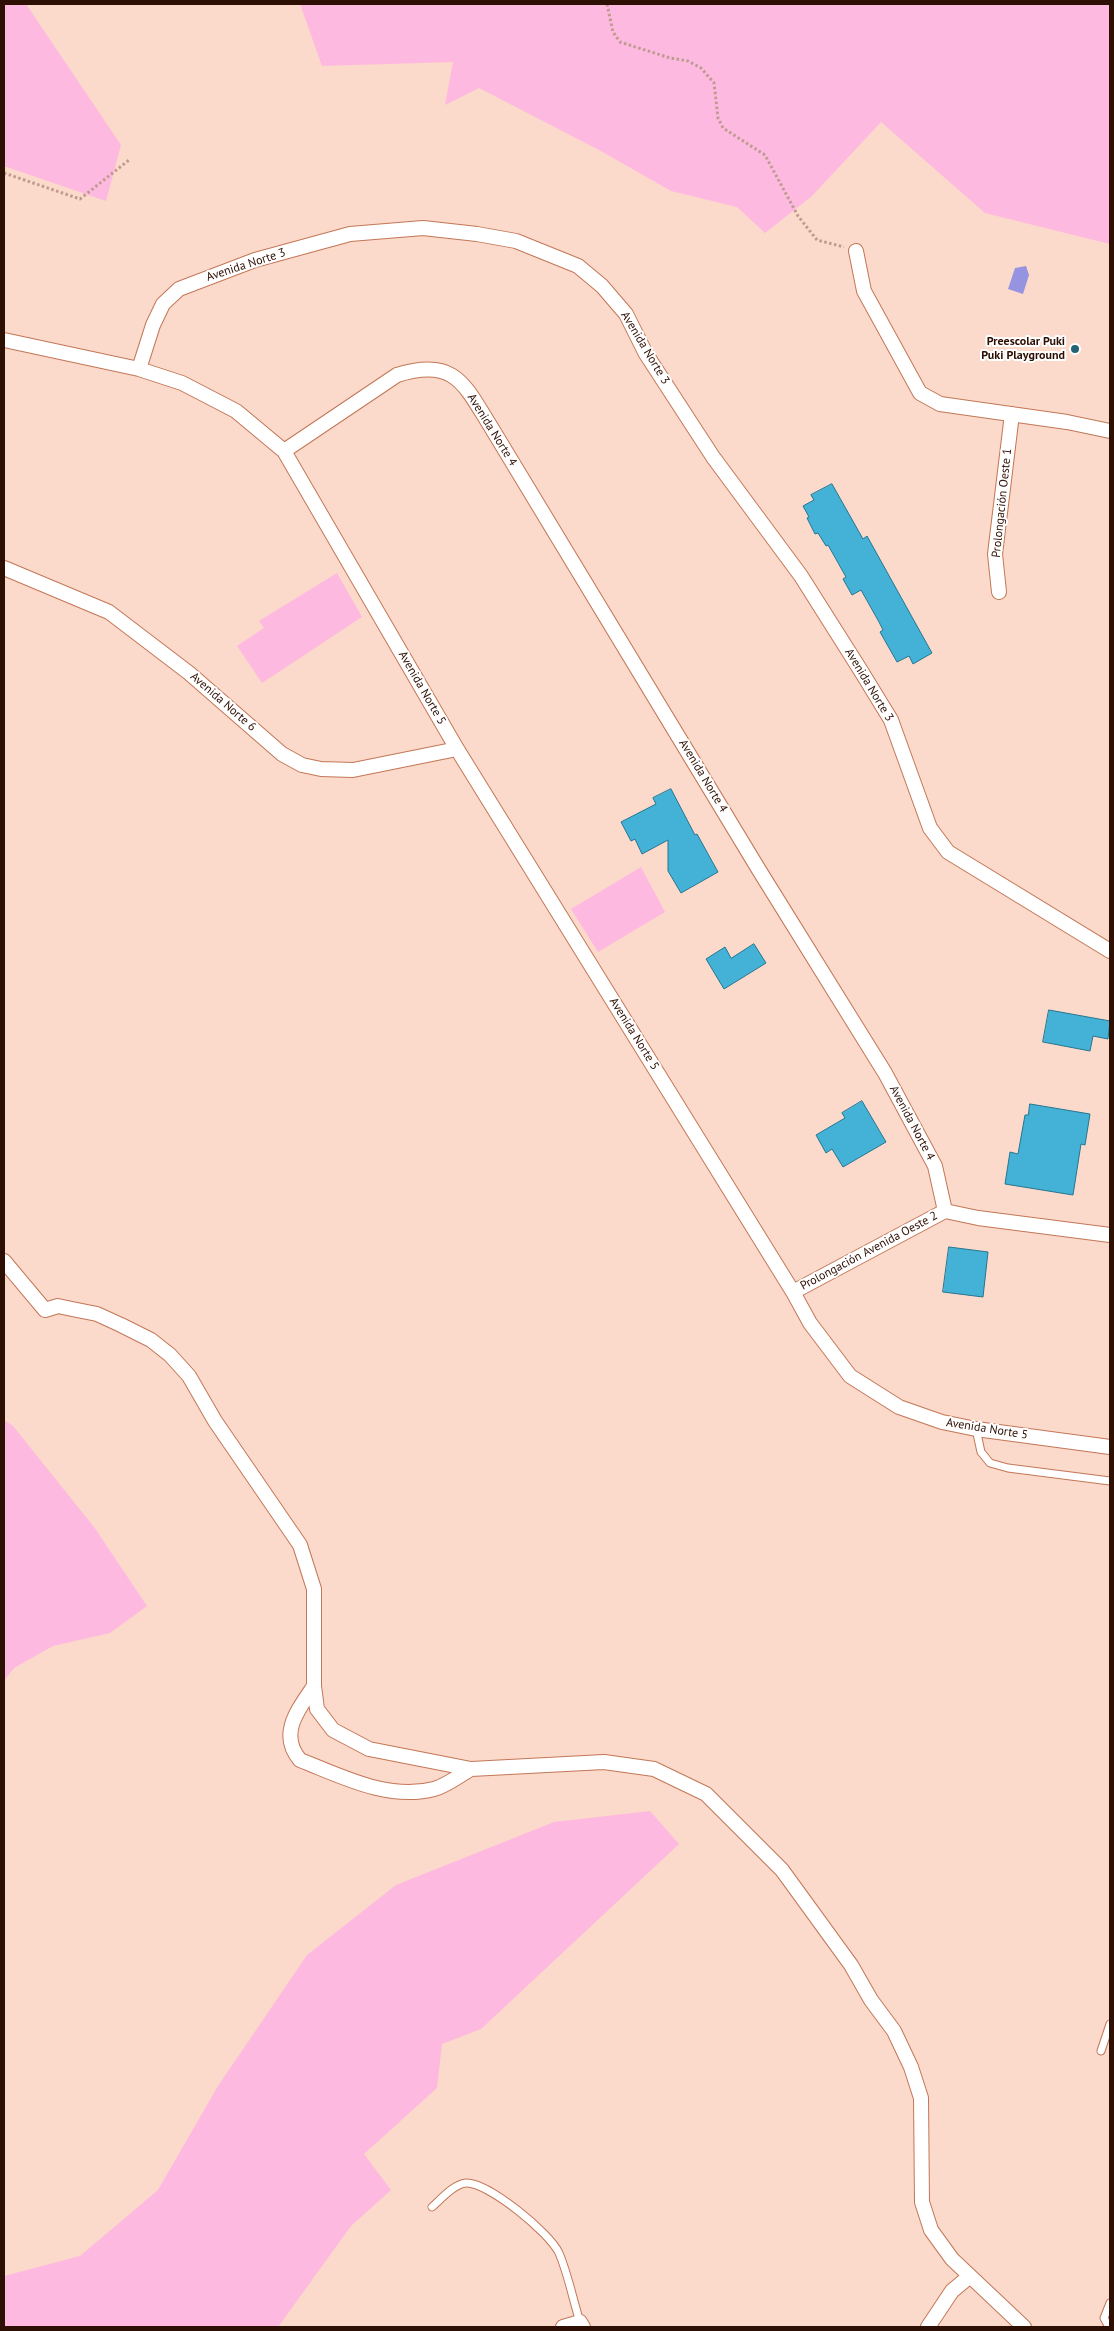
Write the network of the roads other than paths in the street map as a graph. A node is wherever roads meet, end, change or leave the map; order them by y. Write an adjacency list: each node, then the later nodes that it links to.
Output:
1 (856, 251): 4 (street)
2 (4, 340): 3 (street)
3 (139, 369): 6 (street); 10 (street, Avenida Norte 3)
4 (1012, 414): 5 (street); 8 (street, Prolongación Oeste 1)
5 (1110, 431)
6 (284, 451): 9 (street, Avenida Norte 5); 11 (street, Avenida Norte 4)
7 (4, 568): 9 (street, Avenida Norte 6)
8 (999, 592)
9 (457, 749): 15 (street, Avenida Norte 5)
10 (1110, 952)
11 (945, 1211): 13 (street); 15 (street, Prolongación Avenida Oeste 2)
12 (1110, 1230): 13 (street)
13 (1110, 1235)
14 (4, 1261): 19 (street)
15 (794, 1292): 16 (street, Avenida Norte 5)
16 (976, 1429): 17 (street, Avenida Norte 5); 18 (lane)
17 (1110, 1446)
18 (1110, 1481)
19 (314, 1686): 20 (street); 20 (street)
20 (471, 1769): 24 (street)
21 (1110, 2024): 22 (lane)
22 (1101, 2051)
23 (432, 2207): 26 (lane)
24 (970, 2276): 28 (street); 29 (street)
25 (1110, 2303): 30 (lane)
26 (581, 2325): 27 (street)
27 (564, 2327)
28 (928, 2327)
29 (1024, 2327)
30 (1109, 2327)

